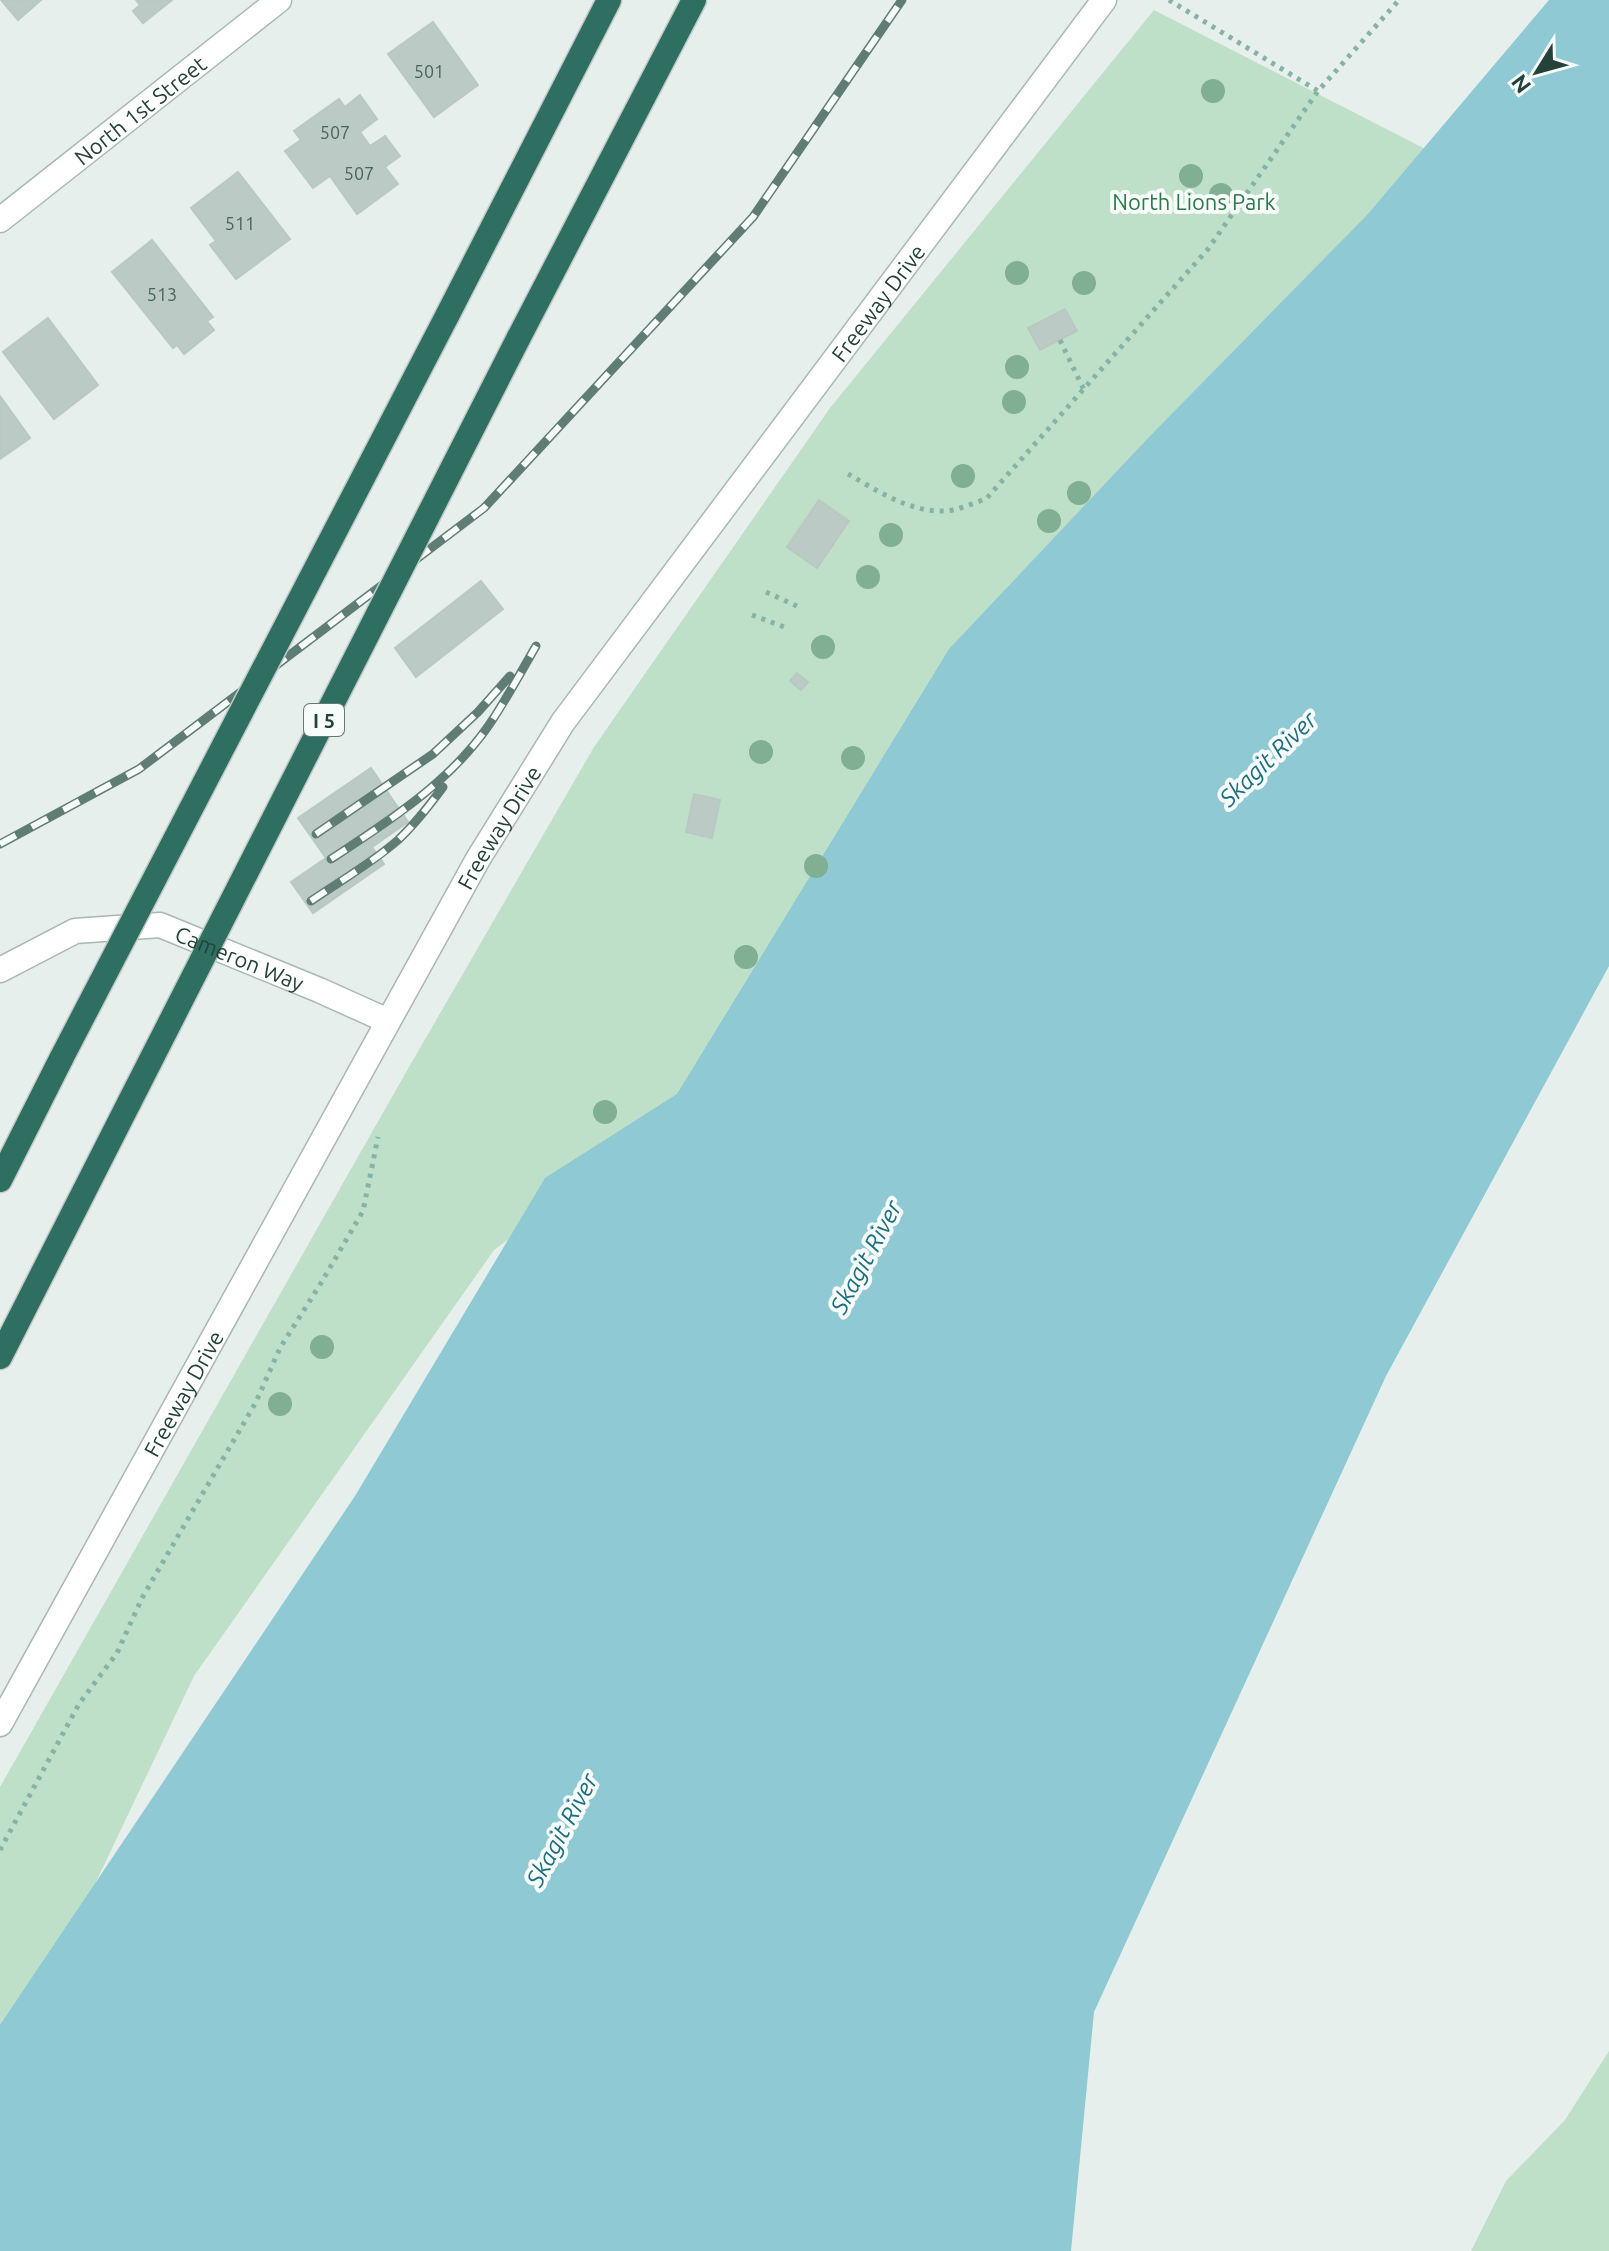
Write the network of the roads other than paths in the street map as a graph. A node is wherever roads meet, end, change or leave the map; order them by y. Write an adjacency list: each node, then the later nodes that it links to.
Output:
1 (279, 0): 5 (street, North 1st Street)
2 (609, 0): 8 (highway, bridge)
3 (694, 0): 9 (highway, I 5, bridge)
4 (1104, 0): 7 (street, Freeway Drive)
5 (0, 220)
6 (0, 970): 7 (street, Cameron Way)
7 (388, 1021): 10 (street, Freeway Drive)
8 (0, 1180)
9 (0, 1357)
10 (0, 1724)

